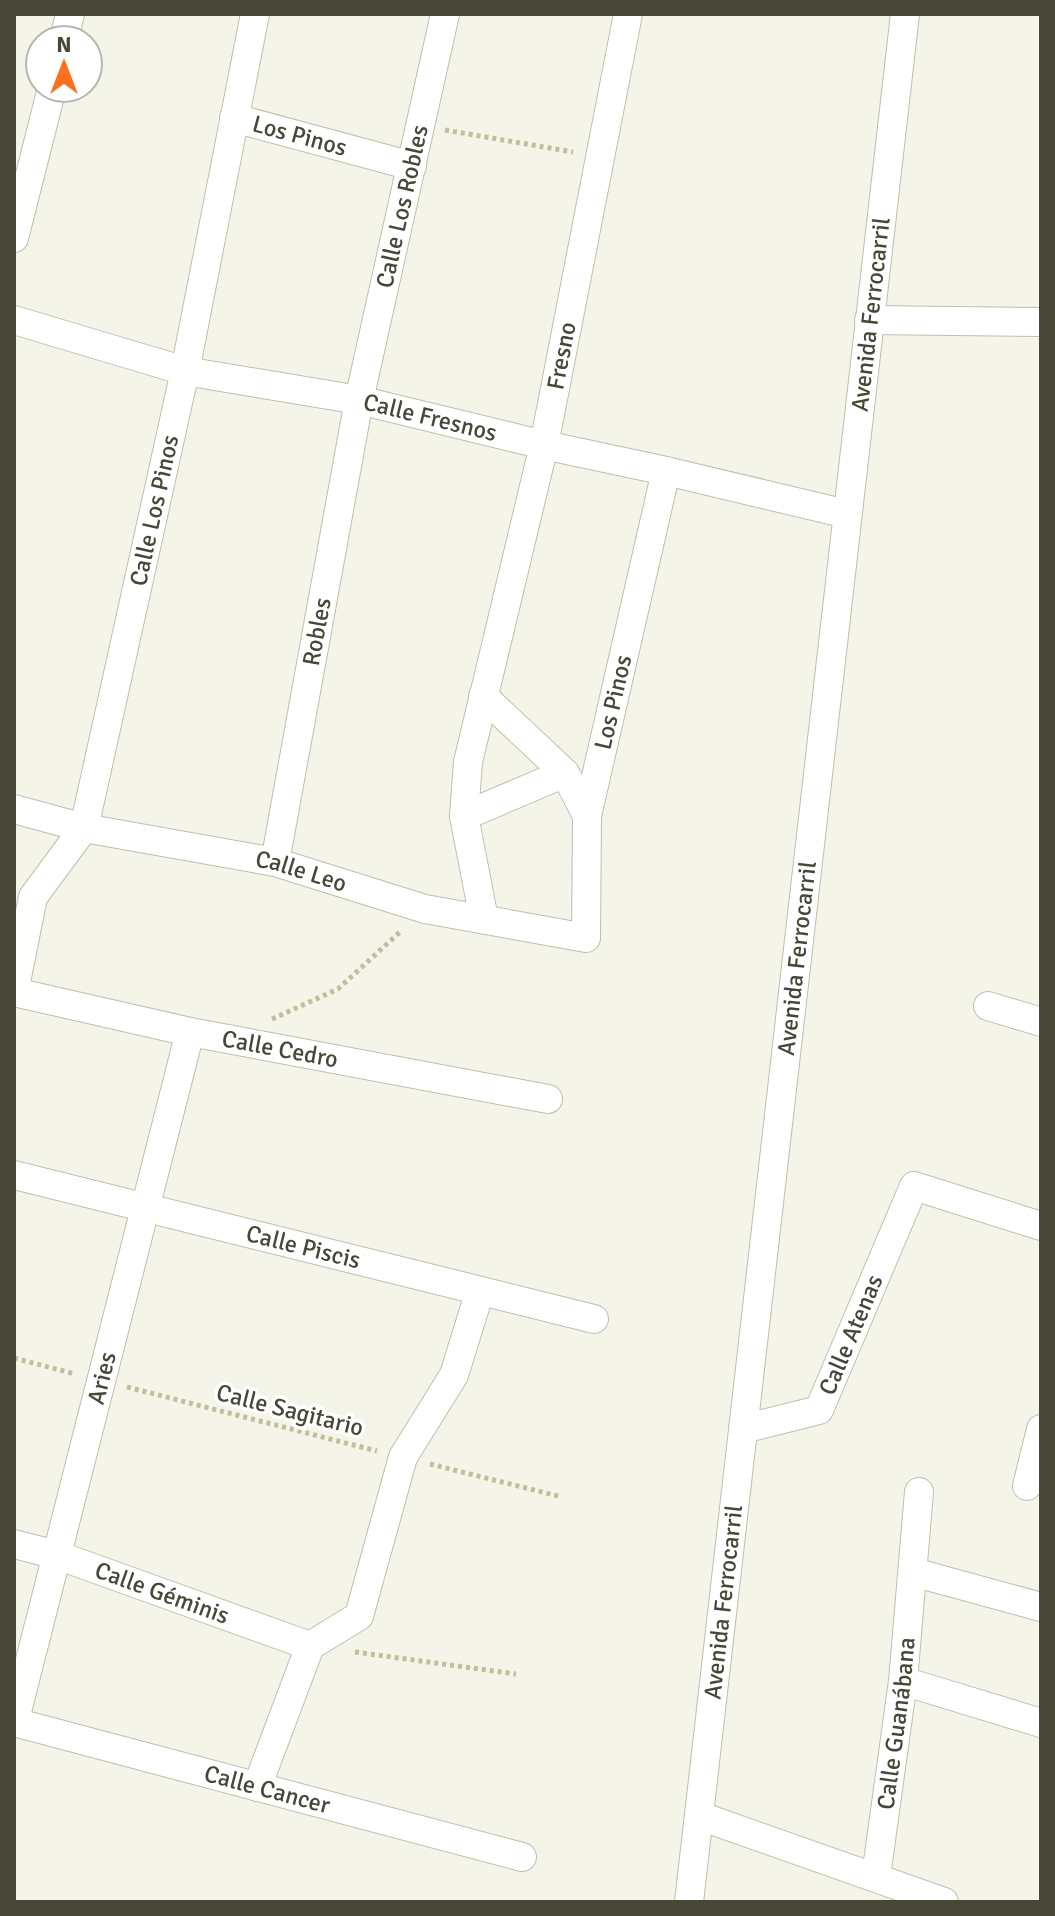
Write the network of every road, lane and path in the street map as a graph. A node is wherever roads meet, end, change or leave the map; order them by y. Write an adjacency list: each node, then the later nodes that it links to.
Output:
1 (255, 14): 6 (street, Calle Los Pinos)
2 (445, 14): 7 (street, Calle Los Robles)
3 (628, 14): 8 (street, Fresno)
4 (905, 14): 12 (street, Avenida Ferrocarril)
5 (48, 104): 10 (street)
6 (234, 118): 9 (street, Los Pinos); 14 (street, Calle Los Pinos)
7 (421, 126): 8 (path); 9 (street, Calle Los Robles)
8 (600, 157): 16 (street, Fresno)
9 (412, 166): 15 (street, Calle Los Robles)
10 (14, 238)
11 (14, 320): 14 (street, Calle Fresnos)
12 (869, 320): 13 (street); 18 (street, Avenida Ferrocarril)
13 (1041, 322)
14 (185, 371): 15 (street, Calle Fresnos); 24 (street, Calle Los Pinos)
15 (359, 400): 16 (street, Calle Fresnos); 25 (street, Robles)
16 (544, 445): 17 (street, Calle Fresnos); 19 (street, Fresno)
17 (666, 471): 18 (street, Calle Fresnos); 23 (street, Los Pinos)
18 (847, 514): 42 (street, Avenida Ferrocarril)
19 (483, 696): 20 (street); 22 (street, Fresno)
20 (565, 773): 22 (street); 23 (street)
21 (14, 809): 24 (street, Calle Leo)
22 (464, 816): 27 (street, Fresno)
23 (587, 816): 28 (street, Los Pinos)
24 (84, 828): 25 (street, Calle Leo); 29 (street, Calle Los Pinos)
25 (275, 862): 26 (street, Calle Leo)
26 (425, 909): 27 (street, Calle Leo); 33 (path)
27 (484, 919): 28 (street, Calle Leo)
28 (586, 938)
29 (14, 992): 32 (street, Calle Cedro)
30 (988, 1006): 31 (street)
31 (1041, 1022)
32 (190, 1032): 33 (street, Calle Cedro); 36 (street, Aries)
33 (230, 1038): 34 (street, Calle Cedro)
34 (548, 1099)
35 (14, 1175): 36 (street, Calle Piscis)
36 (145, 1208): 38 (street, Calle Piscis); 41 (street, Aries)
37 (1041, 1226): 42 (street, Calle Atenas)
38 (480, 1291): 39 (street, Calle Piscis); 44 (street)
39 (594, 1319)
40 (14, 1358): 41 (path, Calle Sagitario)
41 (101, 1381): 44 (path, Calle Sagitario); 49 (street, Aries)
42 (743, 1429): 58 (street, Avenida Ferrocarril)
43 (1041, 1429): 45 (street)
44 (403, 1457): 47 (path, Calle Sagitario); 52 (street)
45 (1027, 1486)
46 (919, 1492): 50 (street, Calle Guanábana)
47 (558, 1496)
48 (14, 1544): 49 (street, Calle Géminis)
49 (57, 1555): 52 (street, Calle Géminis); 55 (street, Aries)
50 (913, 1572): 51 (street); 54 (street, Calle Guanábana)
51 (1041, 1607)
52 (310, 1646): 53 (path); 57 (street)
53 (516, 1674)
54 (903, 1681): 56 (street); 60 (street, Calle Guanábana)
55 (14, 1722): 57 (street, Calle Cancer)
56 (1041, 1723)
57 (257, 1787): 59 (street, Calle Cancer)
58 (700, 1816): 60 (street); 61 (street, Avenida Ferrocarril)
59 (522, 1857)
60 (876, 1876): 62 (street)
61 (689, 1902)
62 (944, 1902)

